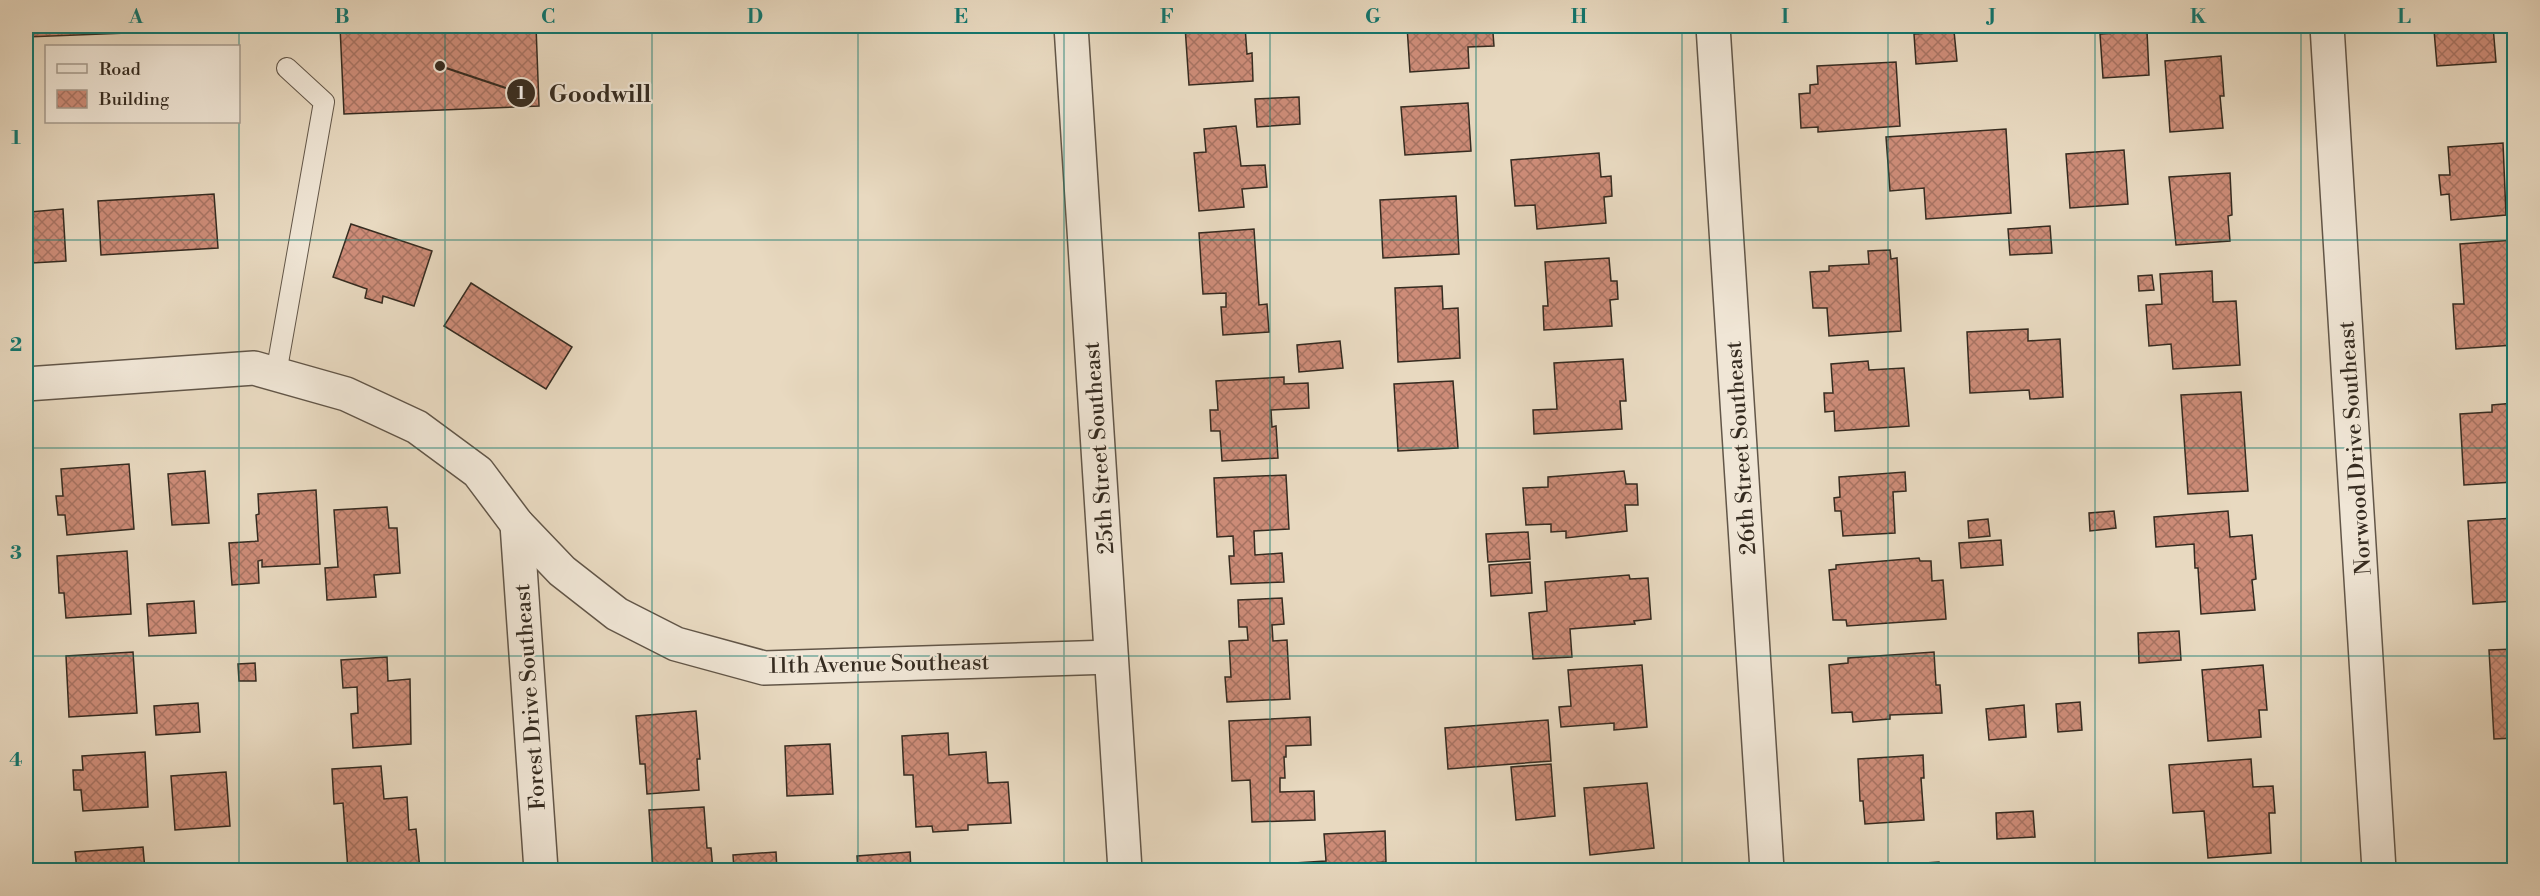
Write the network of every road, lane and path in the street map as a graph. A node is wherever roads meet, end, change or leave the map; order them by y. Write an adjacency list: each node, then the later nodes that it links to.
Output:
1 (1071, 26): 8 (street, 25th Street Southeast)
2 (1713, 26): 11 (street, 26th Street Southeast)
3 (2327, 26): 12 (street, Norwood Drive Southeast)
4 (287, 68): 5 (lane)
5 (276, 374): 6 (street, 11th Avenue Southeast); 7 (street, 11th Avenue Southeast)
6 (26, 384)
7 (517, 524): 8 (street, 11th Avenue Southeast); 9 (street, Forest Drive Southeast)
8 (1111, 657): 10 (street, 25th Street Southeast)
9 (541, 870)
10 (1125, 870)
11 (1767, 870)
12 (2379, 870)

